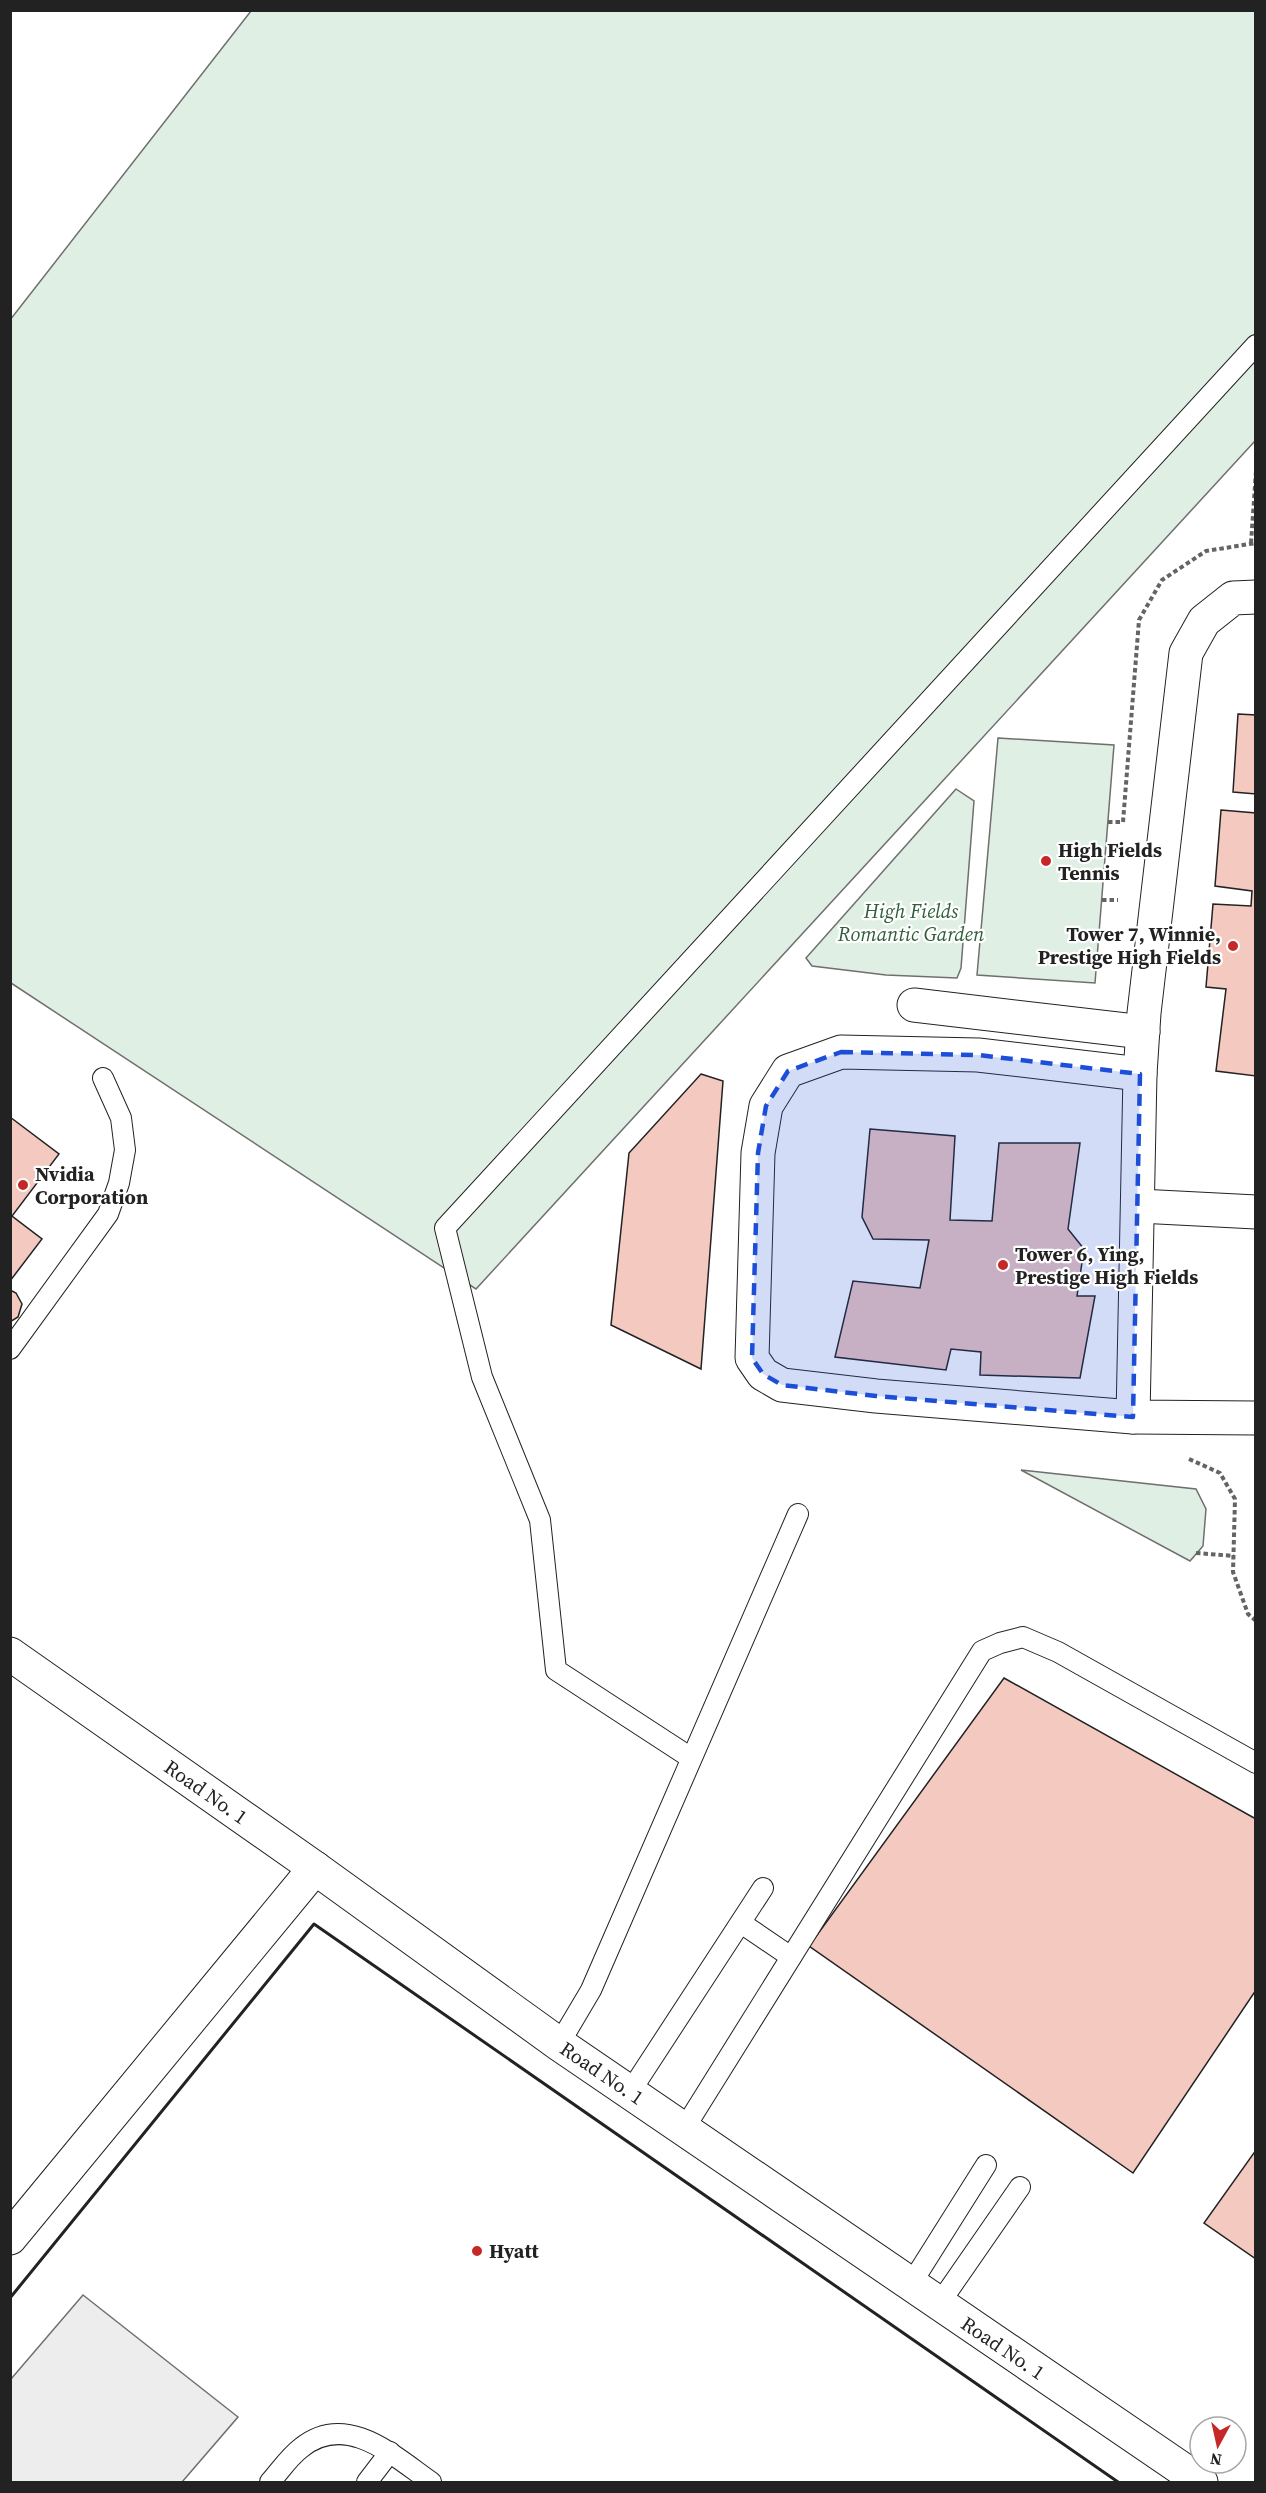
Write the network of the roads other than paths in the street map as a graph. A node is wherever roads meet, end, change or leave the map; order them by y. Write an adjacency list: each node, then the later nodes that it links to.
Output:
1 (1256, 345): 14 (lane)
2 (1256, 597): 4 (street)
3 (914, 1005): 4 (street)
4 (1143, 1032): 5 (street)
5 (1140, 1074): 7 (street); 10 (street)
6 (103, 1078): 9 (lane)
7 (1139, 1206): 8 (street); 10 (street)
8 (1256, 1212)
9 (10, 1349)
10 (1133, 1417): 11 (street)
11 (1256, 1418)
12 (798, 1514): 14 (lane)
13 (10, 1654): 16 (street, Road No. 1)
14 (691, 1758): 20 (lane)
15 (1256, 1763): 19 (lane)
16 (315, 1868): 20 (street, Road No. 1); 25 (street)
17 (763, 1888): 18 (lane)
18 (741, 1923): 19 (lane); 21 (lane)
19 (791, 1957): 22 (lane)
20 (559, 2044): 21 (street, Road No. 1)
21 (630, 2092): 22 (street, Road No. 1)
22 (684, 2130): 26 (street, Road No. 1)
23 (986, 2165): 26 (lane)
24 (1020, 2187): 27 (lane)
25 (10, 2238)
26 (911, 2284): 27 (street, Road No. 1)
27 (939, 2304): 32 (street, Road No. 1)
28 (390, 2452): 29 (lane); 30 (lane); 31 (lane)
29 (270, 2482)
30 (367, 2482)
31 (432, 2482)
32 (1201, 2482)

